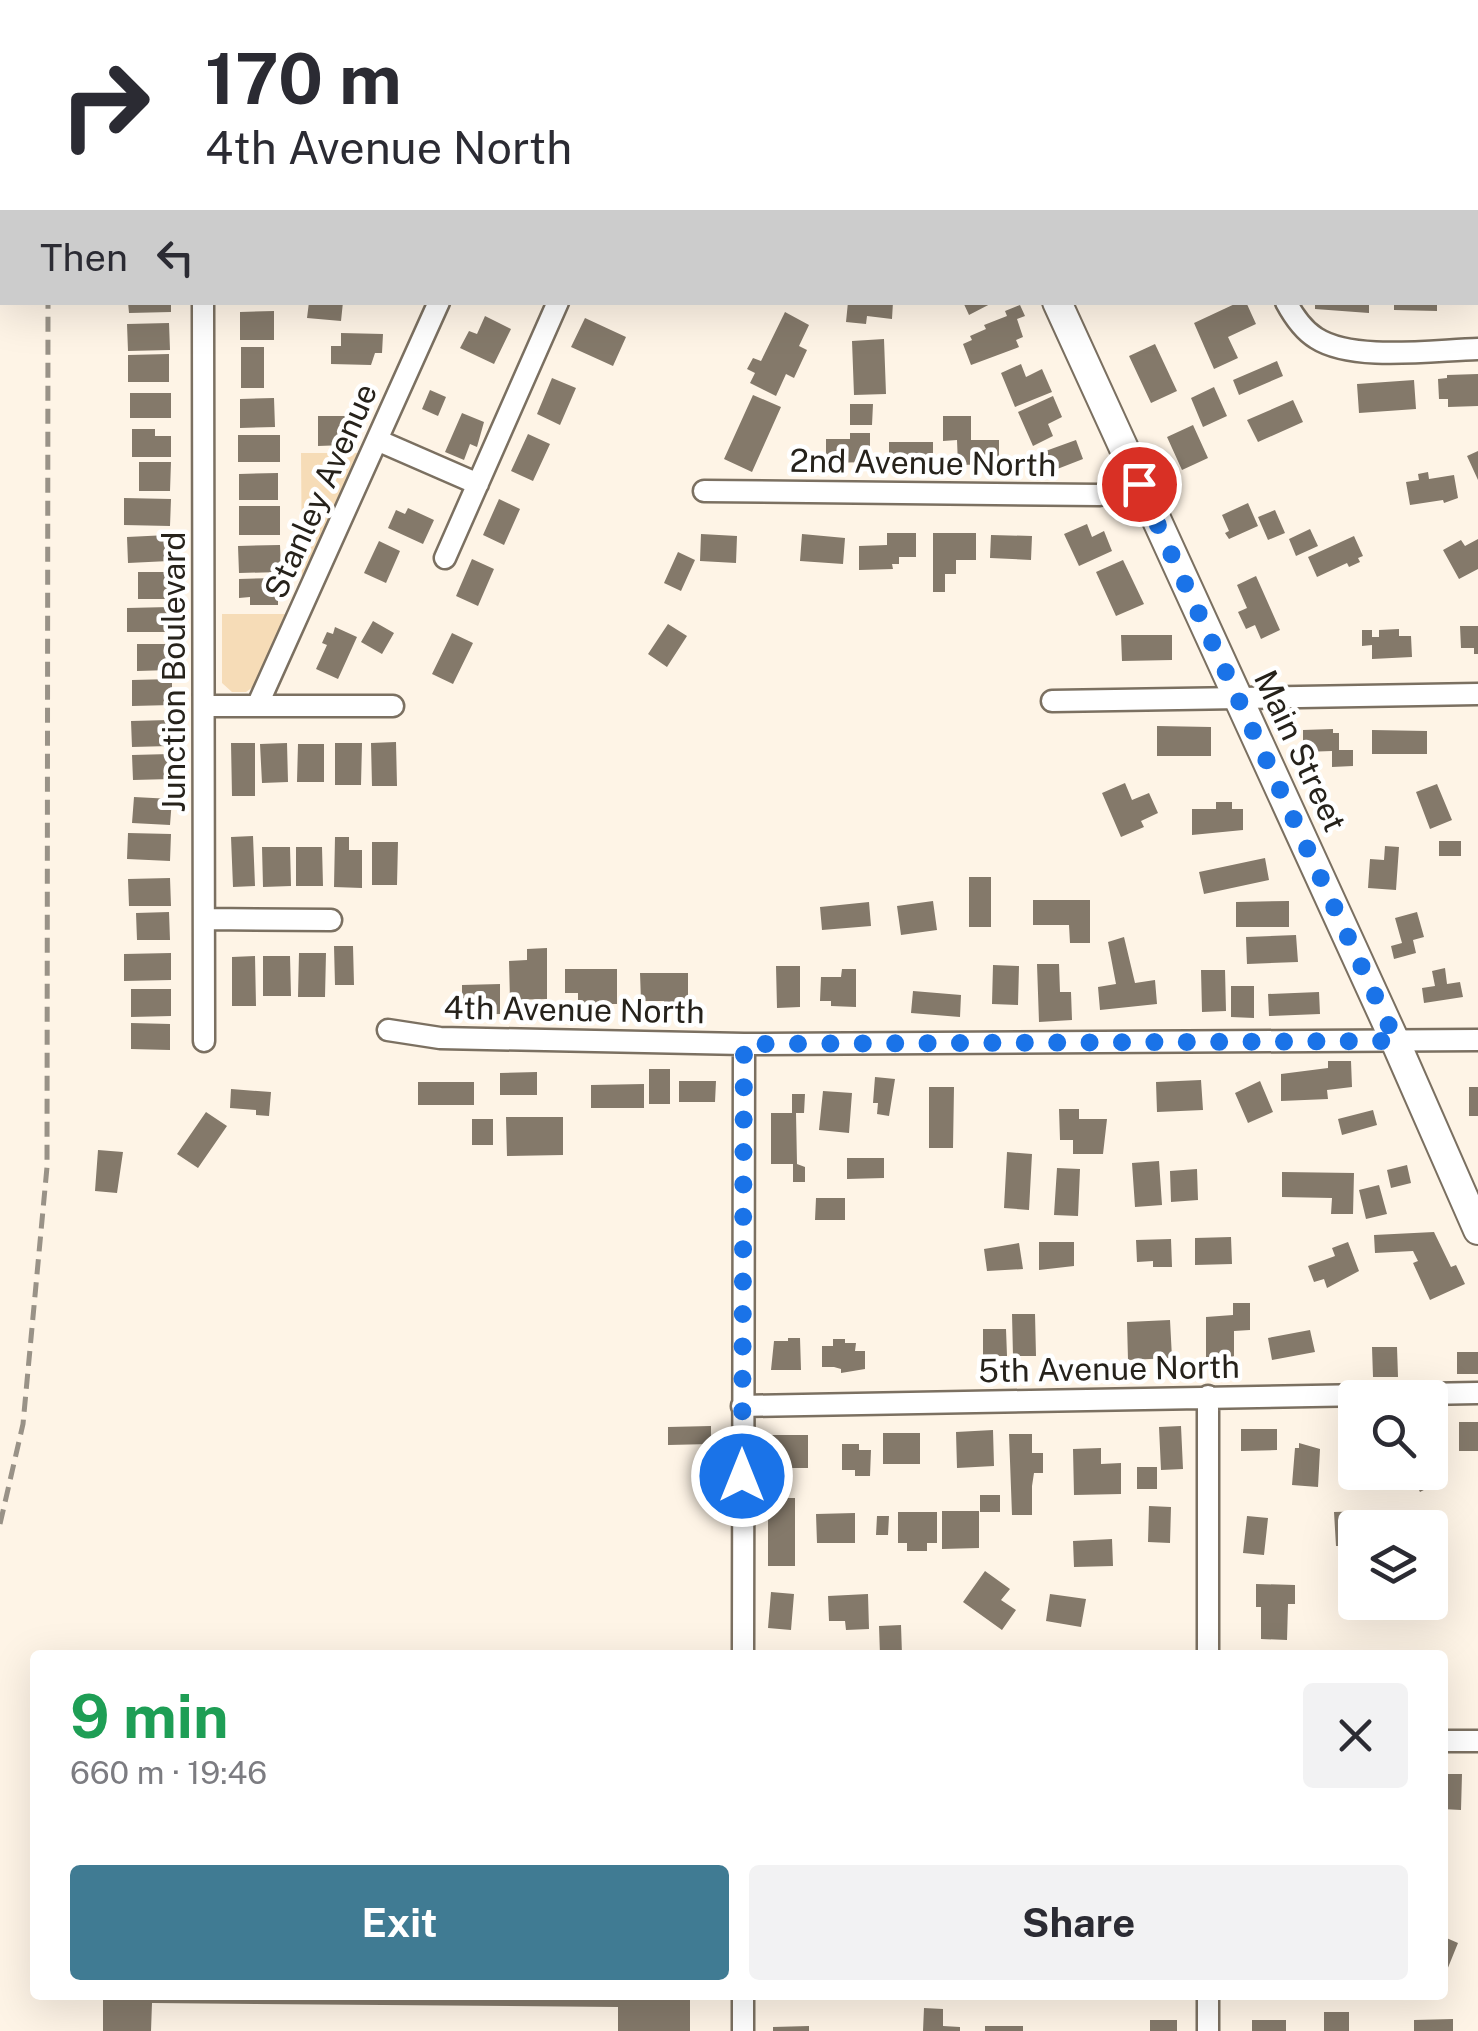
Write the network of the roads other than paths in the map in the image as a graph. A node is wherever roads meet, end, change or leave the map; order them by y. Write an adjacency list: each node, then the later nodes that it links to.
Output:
1 (203, 305): 16 (street, Junction Boulevard)
2 (438, 305): 7 (street, Stanley Avenue)
3 (557, 305): 8 (street)
4 (1058, 305): 9 (street, Main Street)
5 (1288, 305): 6 (street)
6 (1478, 349)
7 (377, 440): 8 (street); 15 (street, Stanley Avenue)
8 (478, 484): 11 (street)
9 (1139, 484): 10 (street, 2nd Avenue North); 13 (street, Main Street)
10 (704, 490)
11 (446, 558)
12 (1478, 694): 13 (street)
13 (1236, 697): 14 (street); 23 (street, Main Street)
14 (1052, 701)
15 (258, 704): 16 (street); 17 (street)
16 (205, 706): 18 (street, Junction Boulevard)
17 (394, 706)
18 (204, 919): 19 (street); 21 (street, Junction Boulevard)
19 (331, 920)
20 (388, 1030): 24 (street, 4th Avenue North)
21 (204, 1040)
22 (1478, 1040): 23 (street, 4th Avenue North)
23 (1396, 1041): 24 (street, 4th Avenue North); 25 (street, Main Street)
24 (744, 1044): 28 (street)
25 (1478, 1230)
26 (1478, 1393): 27 (street, 5th Avenue North)
27 (1208, 1396): 28 (street, 5th Avenue North); 30 (street)
28 (742, 1406): 29 (street)
29 (743, 1650)
30 (1208, 1650)
31 (1448, 1741): 32 (street)
32 (1478, 1741)
33 (743, 2000): 35 (street)
34 (1208, 2000): 36 (street)
35 (743, 2031)
36 (1208, 2031)

